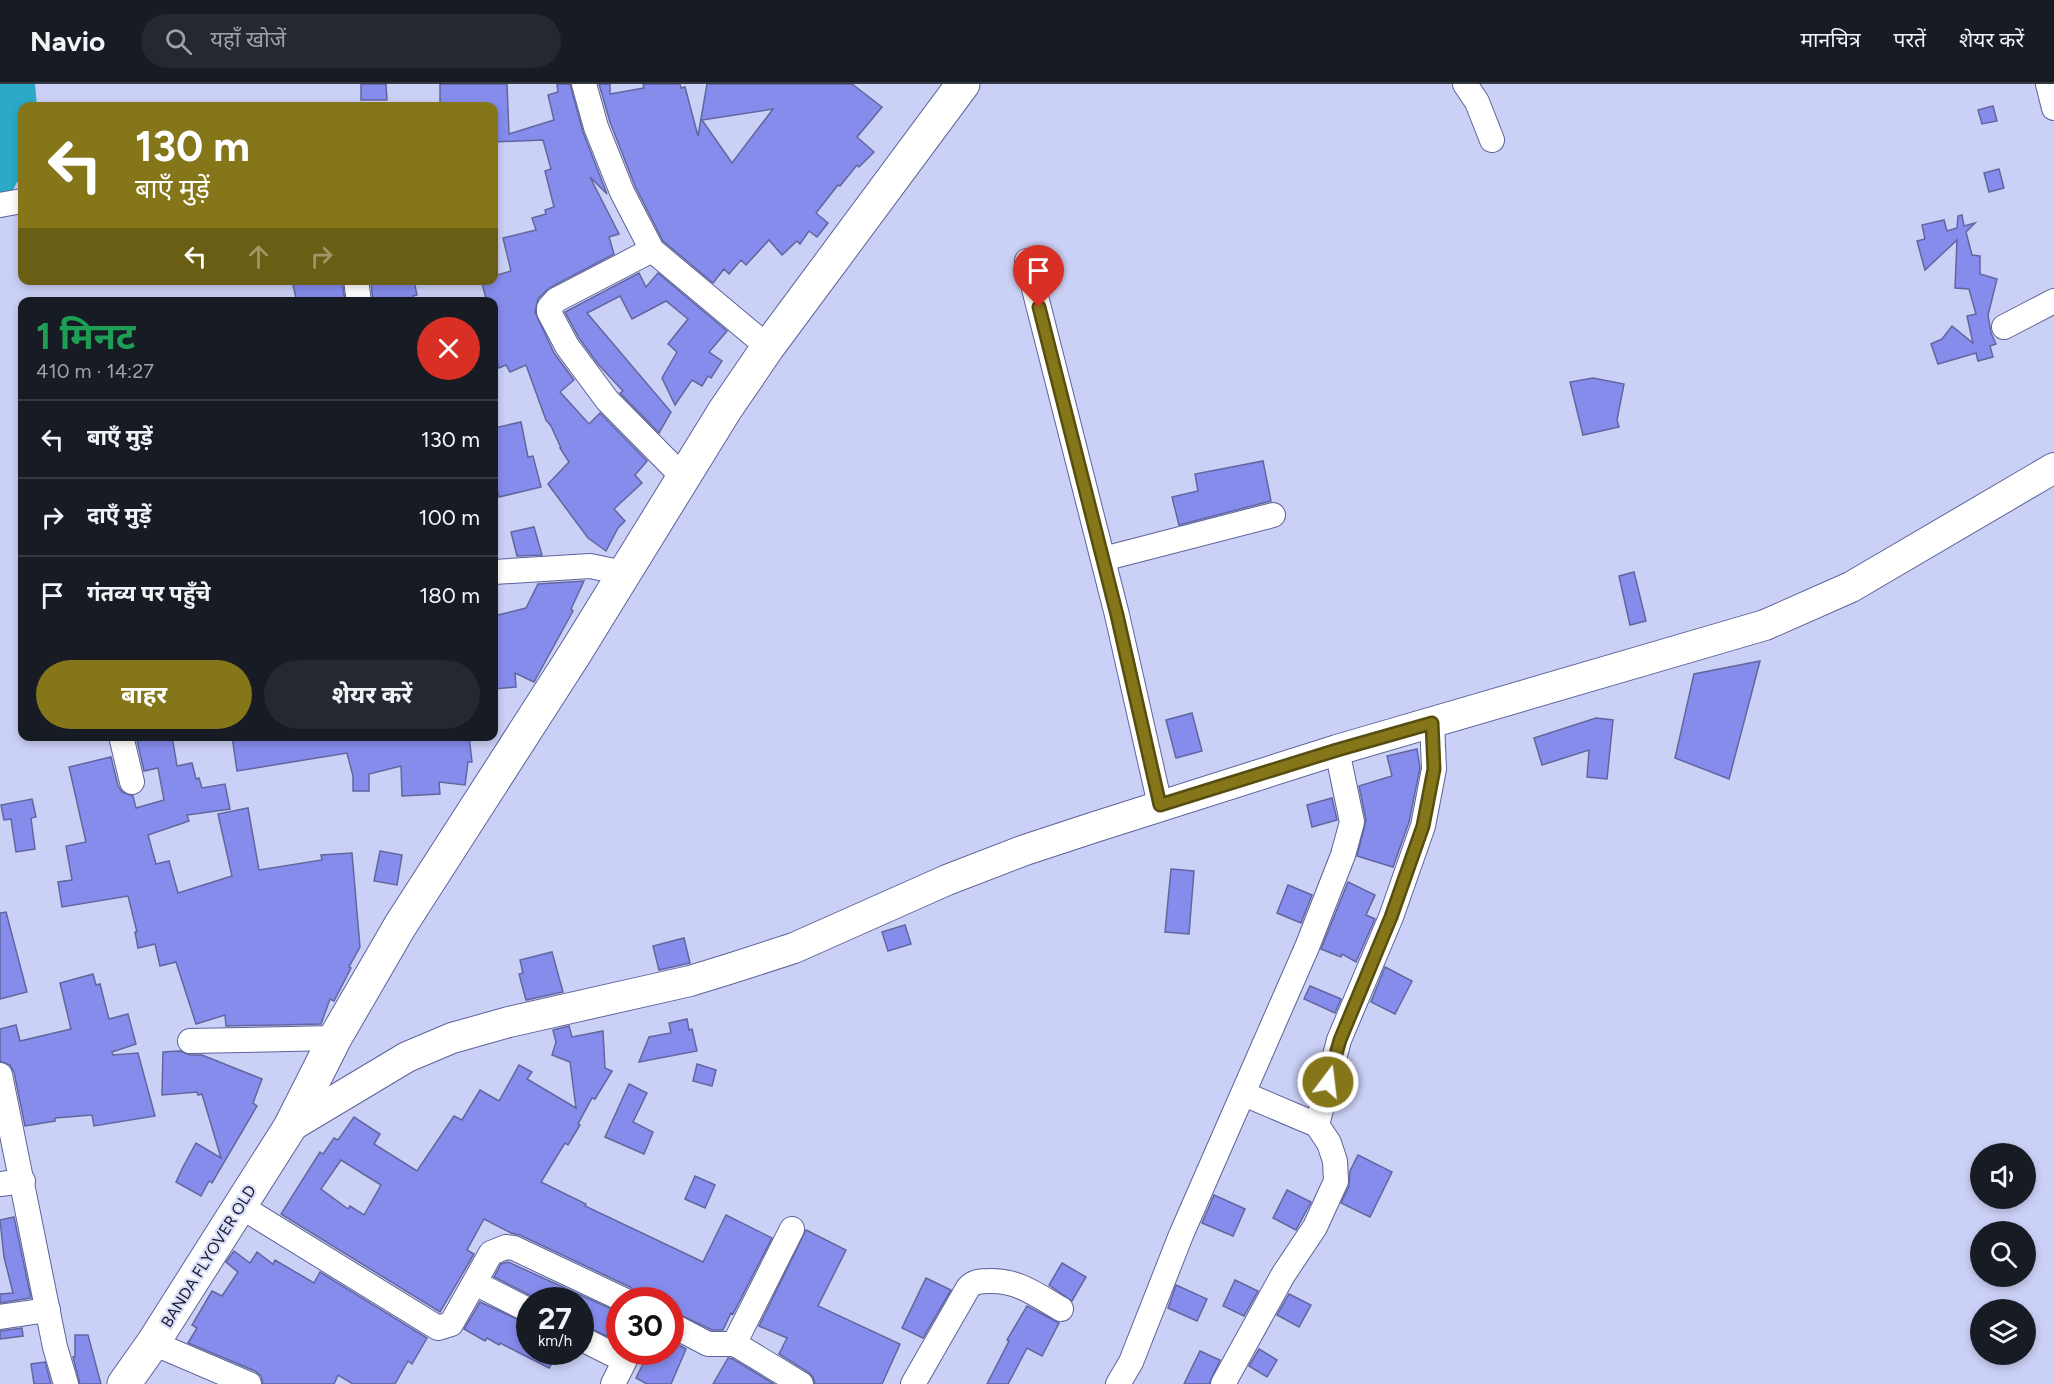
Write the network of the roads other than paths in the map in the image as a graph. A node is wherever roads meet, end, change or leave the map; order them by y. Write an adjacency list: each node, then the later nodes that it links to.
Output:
1 (584, 84): 9 (street)
2 (963, 84): 13 (highway, BANDA FLYOVER OLD)
3 (1465, 84): 6 (street)
4 (2048, 84): 5 (street)
5 (2054, 108)
6 (1492, 140)
7 (18, 202): 8 (street)
8 (0, 206)
9 (652, 250): 13 (street); 15 (street)
10 (1028, 261): 17 (street)
11 (2054, 301): 12 (street)
12 (2004, 327)
13 (768, 347): 15 (highway, BANDA FLYOVER OLD)
14 (2054, 468): 20 (main road)
15 (683, 477): 19 (highway, BANDA FLYOVER OLD)
16 (1273, 515): 17 (street)
17 (1103, 560): 24 (street)
18 (498, 572): 19 (street)
19 (624, 573): 25 (highway, BANDA FLYOVER OLD)
20 (1432, 723): 22 (main road); 29 (street)
21 (122, 741): 23 (street)
22 (1337, 750): 24 (main road); 28 (street)
23 (132, 782)
24 (1160, 805): 30 (main road)
25 (335, 1038): 26 (street); 30 (highway, BANDA FLYOVER OLD)
26 (190, 1041)
27 (0, 1075): 31 (street)
28 (1244, 1094): 29 (street); 50 (street)
29 (1317, 1125): 51 (street)
30 (290, 1127): 32 (highway, BANDA FLYOVER OLD)
31 (11, 1183): 38 (street)
32 (240, 1206): 34 (street); 41 (highway, BANDA FLYOVER OLD)
33 (792, 1229): 42 (street)
34 (475, 1283): 35 (street); 36 (street)
35 (606, 1291)
36 (516, 1304)
37 (1061, 1309): 49 (street)
38 (48, 1310): 39 (street); 44 (street)
39 (0, 1317)
40 (684, 1331): 42 (street)
41 (153, 1343): 45 (highway, BANDA FLYOVER OLD); 46 (street)
42 (734, 1344): 48 (street)
43 (622, 1365): 47 (street)
44 (66, 1384)
45 (124, 1384)
46 (249, 1384)
47 (613, 1384)
48 (801, 1384)
49 (913, 1384)
50 (1118, 1384)
51 (1223, 1384)

